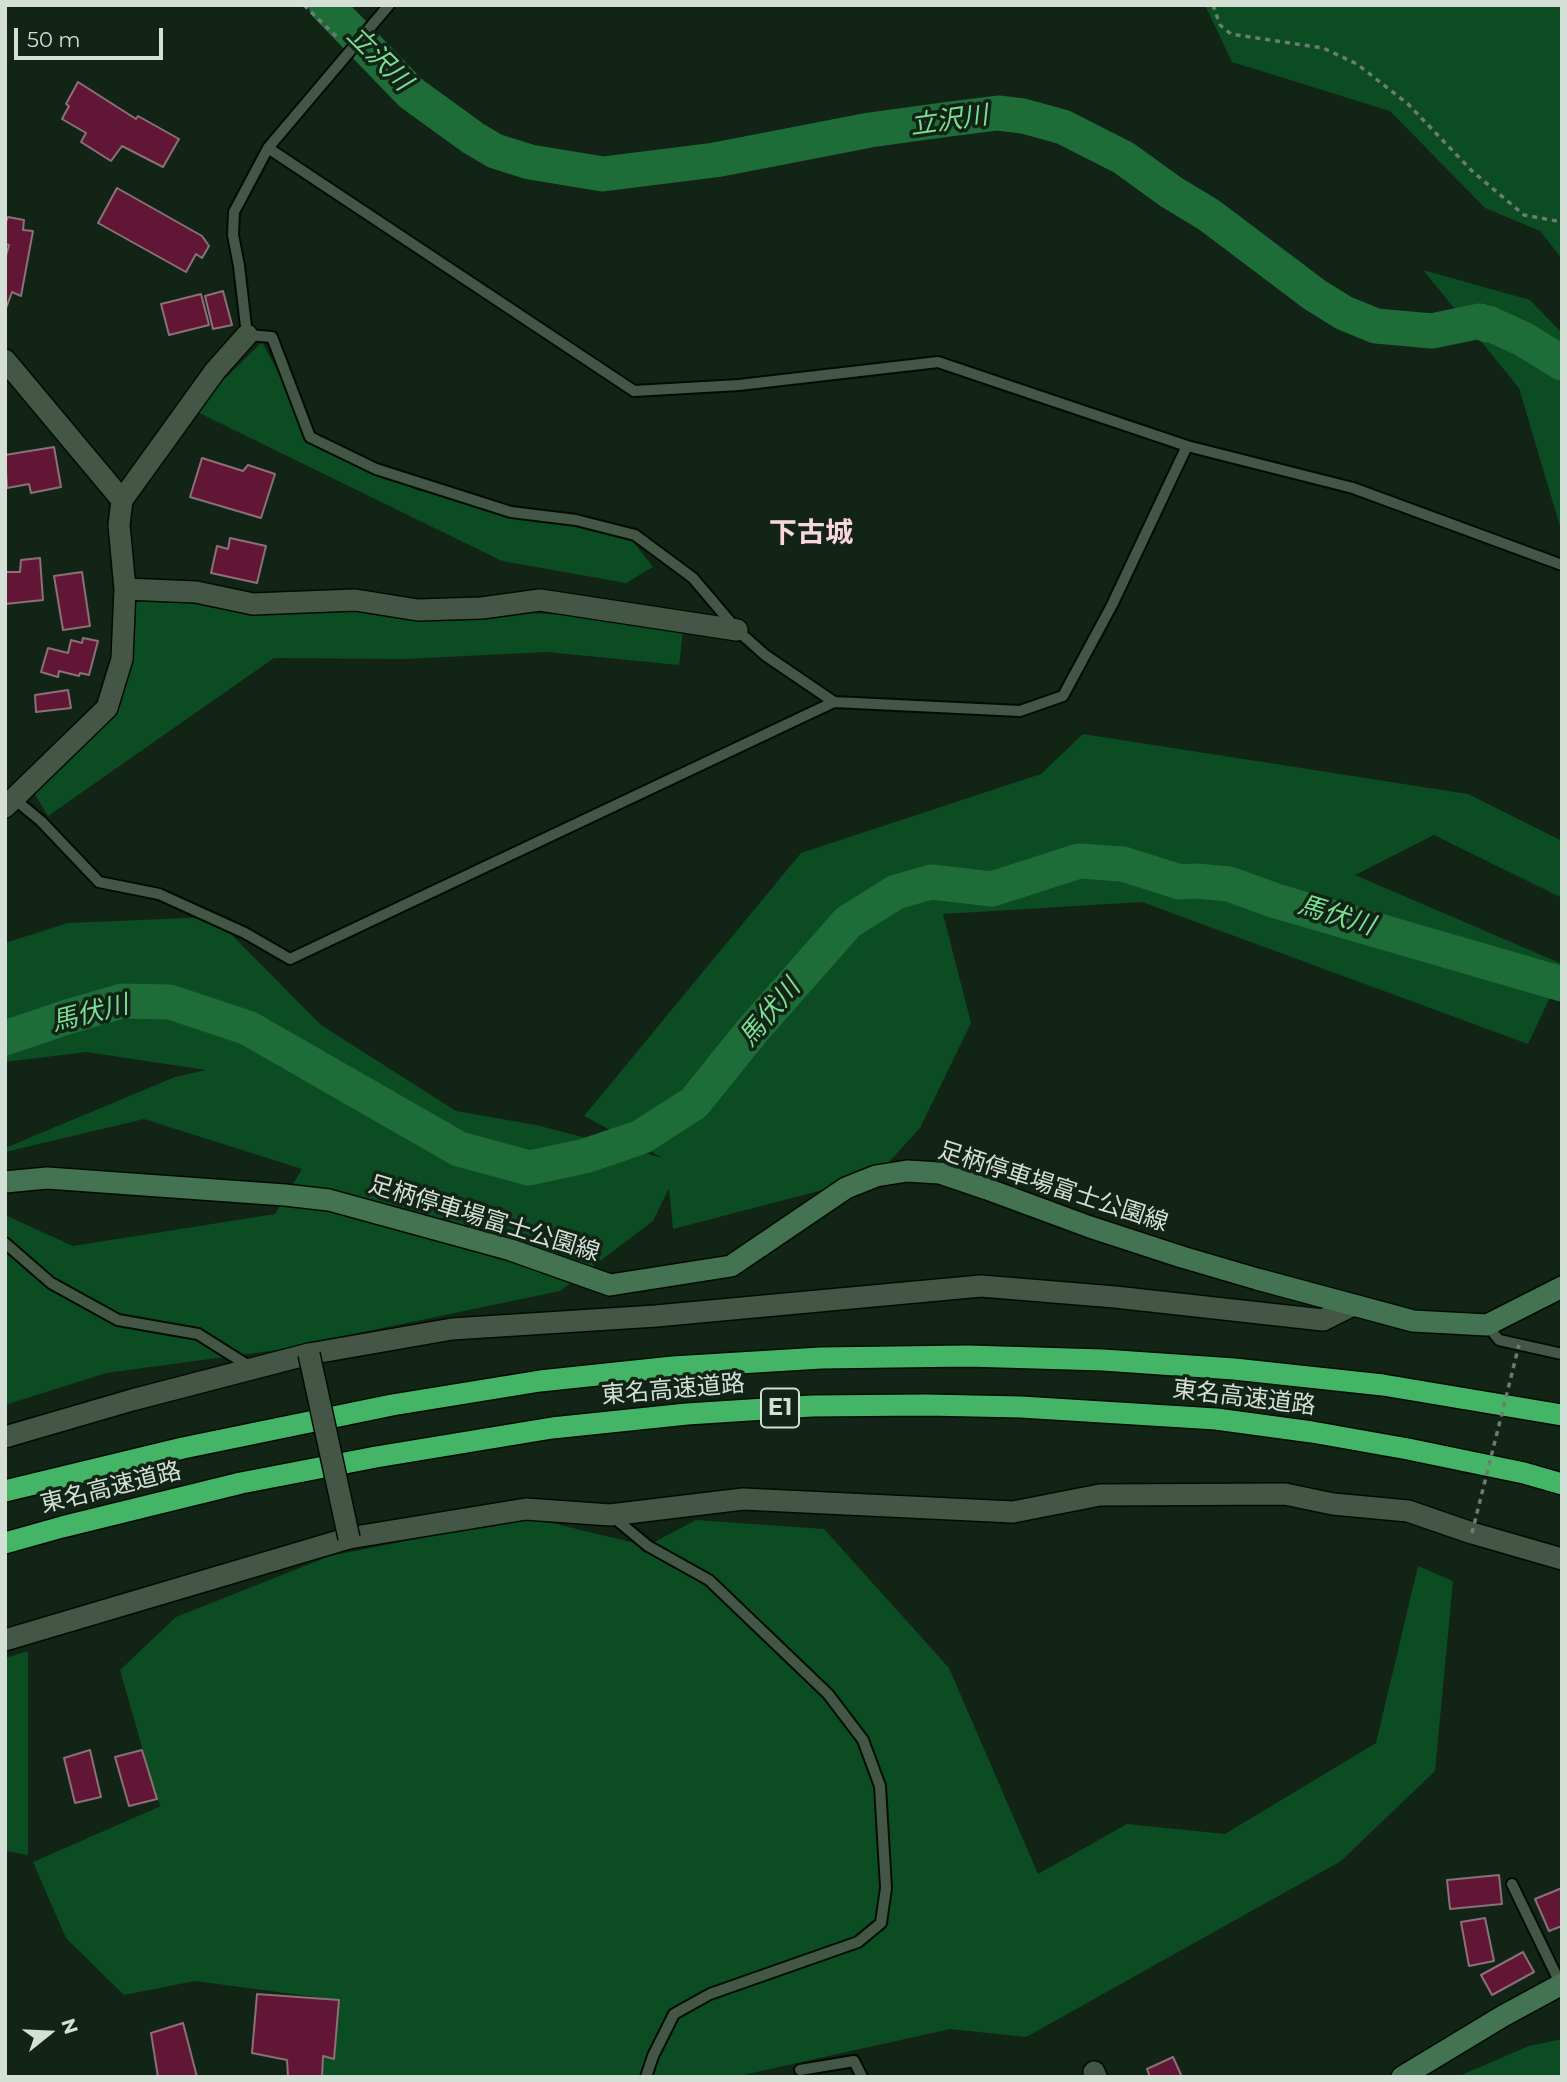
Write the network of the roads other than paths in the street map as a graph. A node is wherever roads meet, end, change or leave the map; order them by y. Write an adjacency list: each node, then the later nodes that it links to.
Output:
1 (389, 5): 2 (lane)
2 (268, 148): 3 (lane); 5 (lane)
3 (247, 335): 6 (street); 9 (lane)
4 (5, 360): 6 (street)
5 (1187, 446): 7 (lane); 10 (lane)
6 (122, 500): 8 (street)
7 (1562, 565)
8 (125, 589): 9 (street); 11 (street)
9 (737, 630): 10 (lane)
10 (834, 702): 11 (lane)
11 (9, 802)
12 (5, 1182): 15 (main road, 足柄停車場富士公園線)
13 (5, 1243): 19 (lane)
14 (1562, 1287): 16 (main road, 足柄停車場富士公園線)
15 (1353, 1305): 16 (main road, 足柄停車場富士公園線); 17 (street)
16 (1487, 1325): 18 (lane)
17 (309, 1354): 19 (street); 25 (street, bridge)
18 (1562, 1354)
19 (254, 1369): 21 (street)
20 (1562, 1415): 23 (highway, 東名高速道路 / E1)
21 (5, 1437)
22 (1562, 1484): 26 (highway, 東名高速道路 / E1)
23 (5, 1491)
24 (610, 1515): 25 (street); 27 (street); 32 (lane)
25 (349, 1538): 28 (street)
26 (5, 1543)
27 (1562, 1559)
28 (5, 1640)
29 (1512, 1884): 30 (lane)
30 (1561, 1985): 34 (main road)
31 (800, 2070): 33 (lane)
32 (646, 2077)
33 (862, 2077)
34 (1402, 2077)

